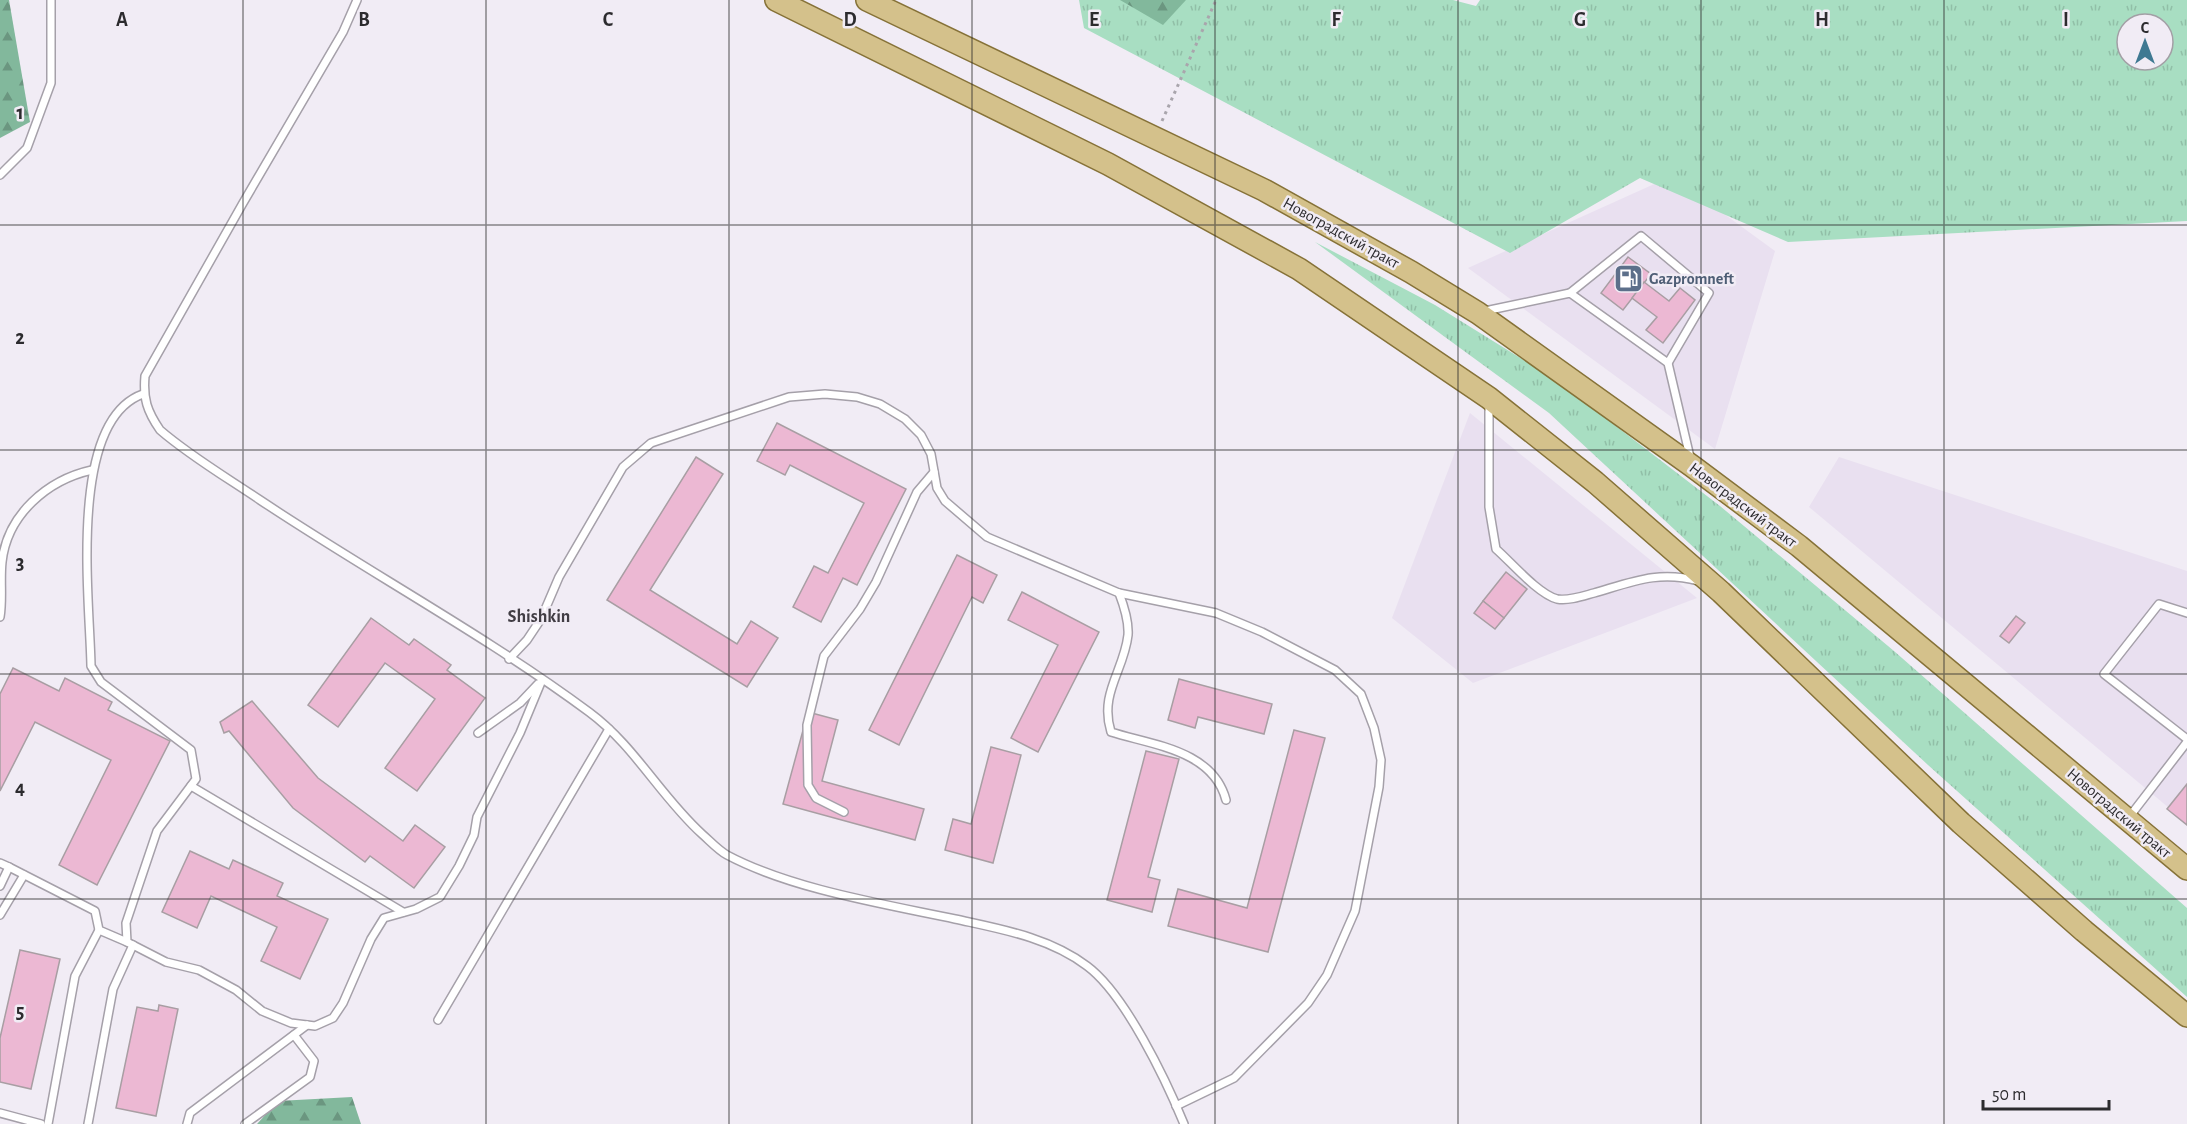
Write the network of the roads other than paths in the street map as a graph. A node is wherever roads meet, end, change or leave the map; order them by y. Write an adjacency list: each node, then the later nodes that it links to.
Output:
1 (51, 0): 5 (lane)
2 (357, 0): 9 (lane)
3 (776, 0): 10 (main road)
4 (867, 0): 7 (main road, Новоградский тракт)
5 (0, 175)
6 (1570, 293): 7 (lane); 8 (lane); 8 (lane)
7 (1478, 313): 11 (main road, Новоградский тракт)
8 (1668, 363): 11 (lane)
9 (143, 394): 12 (lane); 18 (lane)
10 (1489, 398): 14 (main road); 14 (lane)
11 (1692, 466): 26 (main road, Новоградский тракт)
12 (92, 470): 17 (lane); 23 (lane)
13 (934, 472): 15 (lane); 18 (lane); 25 (lane)
14 (1721, 592): 36 (main road)
15 (1119, 593): 24 (lane); 40 (lane)
16 (2187, 613): 22 (lane)
17 (0, 617)
18 (509, 659): 19 (lane)
19 (542, 680): 20 (lane); 21 (lane); 32 (lane)
20 (609, 729): 37 (lane); 40 (lane)
21 (478, 733)
22 (2187, 741): 26 (lane)
23 (191, 786): 32 (lane); 35 (lane)
24 (1226, 800)
25 (844, 812)
26 (2127, 819): 29 (main road, Новоградский тракт)
27 (0, 863): 28 (lane)
28 (9, 867): 30 (lane); 31 (lane)
29 (2187, 869)
30 (24, 875): 33 (lane); 34 (lane)
31 (0, 886)
32 (403, 912): 38 (lane)
33 (0, 915)
34 (99, 930): 35 (lane); 43 (lane)
35 (130, 943): 38 (lane); 44 (lane)
36 (2187, 1016)
37 (438, 1020)
38 (307, 1025): 39 (lane)
39 (294, 1035): 45 (lane); 46 (lane)
40 (1176, 1106): 47 (lane)
41 (0, 1113): 42 (lane)
42 (41, 1124)
43 (48, 1124)
44 (88, 1124)
45 (187, 1124)
46 (245, 1124)
47 (1184, 1124)

